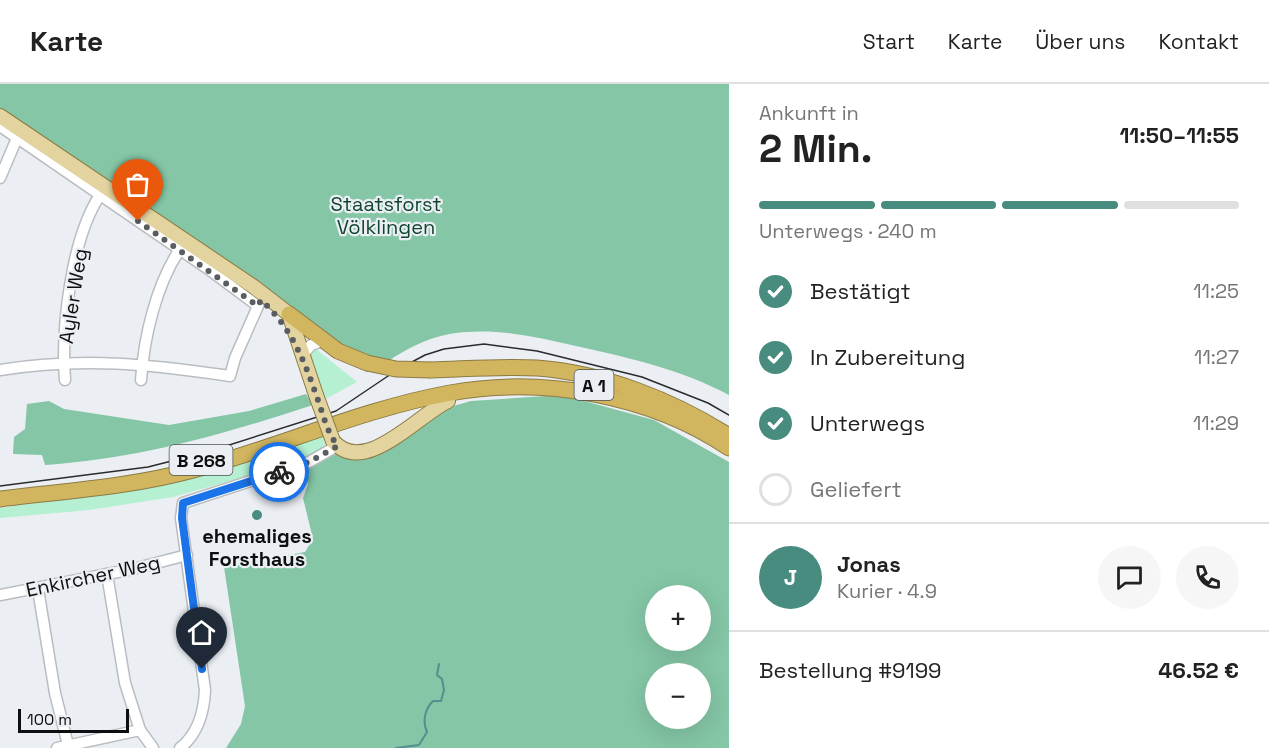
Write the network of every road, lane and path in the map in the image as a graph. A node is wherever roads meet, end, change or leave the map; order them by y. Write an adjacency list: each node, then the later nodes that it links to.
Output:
1 (0, 116): 7 (main road)
2 (0, 126): 3 (street)
3 (17, 138): 4 (street); 5 (street)
4 (0, 178)
5 (100, 195): 6 (street); 13 (street, Ayler Weg)
6 (180, 249): 8 (street); 12 (street)
7 (217, 264): 8 (main road); 9 (main road)
8 (259, 303): 11 (main road); 12 (street)
9 (289, 314): 10 (highway); 11 (main road)
10 (322, 341): 11 (street); 20 (highway, bridge)
11 (303, 356): 22 (main road, bridge)
12 (142, 363): 13 (street); 17 (street)
13 (63, 364): 14 (street); 16 (street, Ayler Weg)
14 (0, 370)
15 (515, 378): 20 (highway, A 1); 24 (highway, B 268)
16 (65, 380)
17 (141, 380)
18 (497, 388): 19 (highway); 23 (highway, A 1); 25 (highway, B 268)
19 (448, 401): 22 (main road)
20 (671, 407): 21 (highway, A 1)
21 (729, 436)
22 (335, 443): 26 (street)
23 (729, 448)
24 (0, 491)
25 (0, 499)
26 (186, 555): 27 (street, Enkircher Weg); 33 (street)
27 (107, 574): 28 (street, Enkircher Weg); 30 (street)
28 (38, 589): 29 (street, Enkircher Weg); 31 (street)
29 (0, 595)
30 (140, 730): 31 (street); 32 (street)
31 (63, 747)
32 (153, 748)
33 (180, 748)

